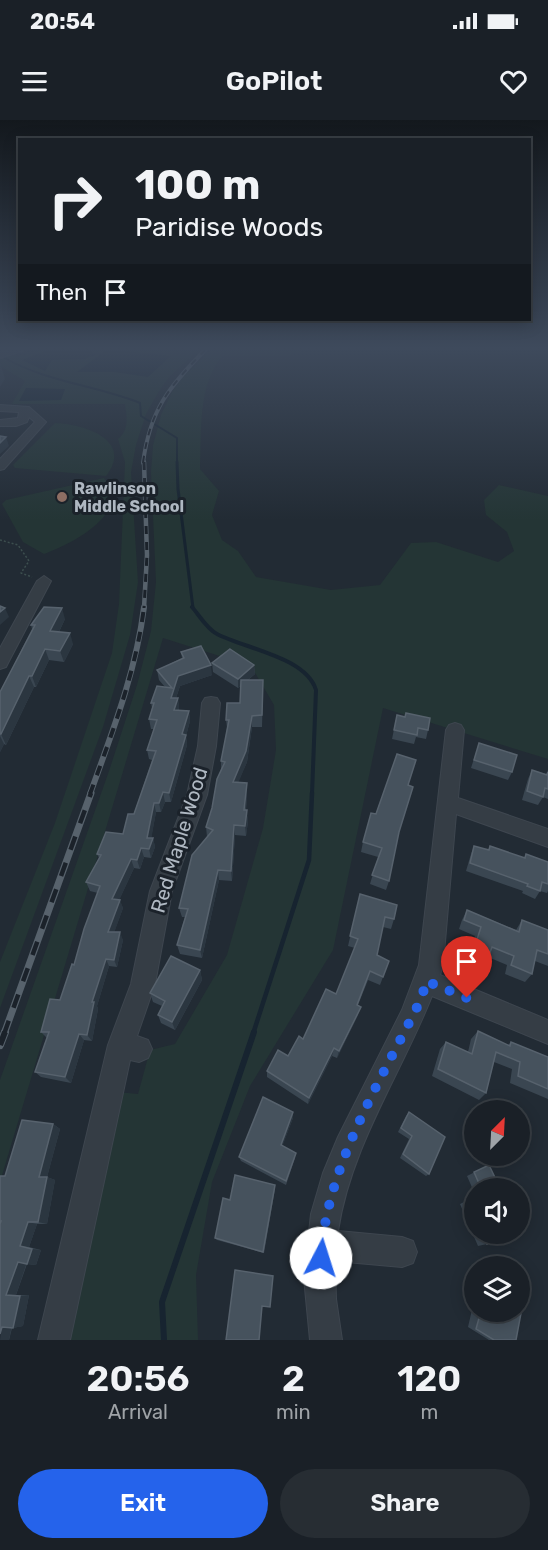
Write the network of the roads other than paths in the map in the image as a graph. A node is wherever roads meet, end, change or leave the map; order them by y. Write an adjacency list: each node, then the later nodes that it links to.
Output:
1 (0, 408): 2 (street)
2 (25, 409): 3 (street); 4 (street)
3 (0, 423)
4 (0, 466)
5 (44, 581): 6 (street)
6 (2, 656)
7 (211, 703): 15 (street, Red Maple Wood)
8 (454, 730): 9 (street)
9 (447, 802): 10 (street); 11 (street)
10 (548, 838)
11 (426, 981): 12 (street); 13 (street)
12 (548, 1032)
13 (322, 1245): 14 (street); 16 (street)
14 (402, 1252)
15 (54, 1340)
16 (326, 1340)

